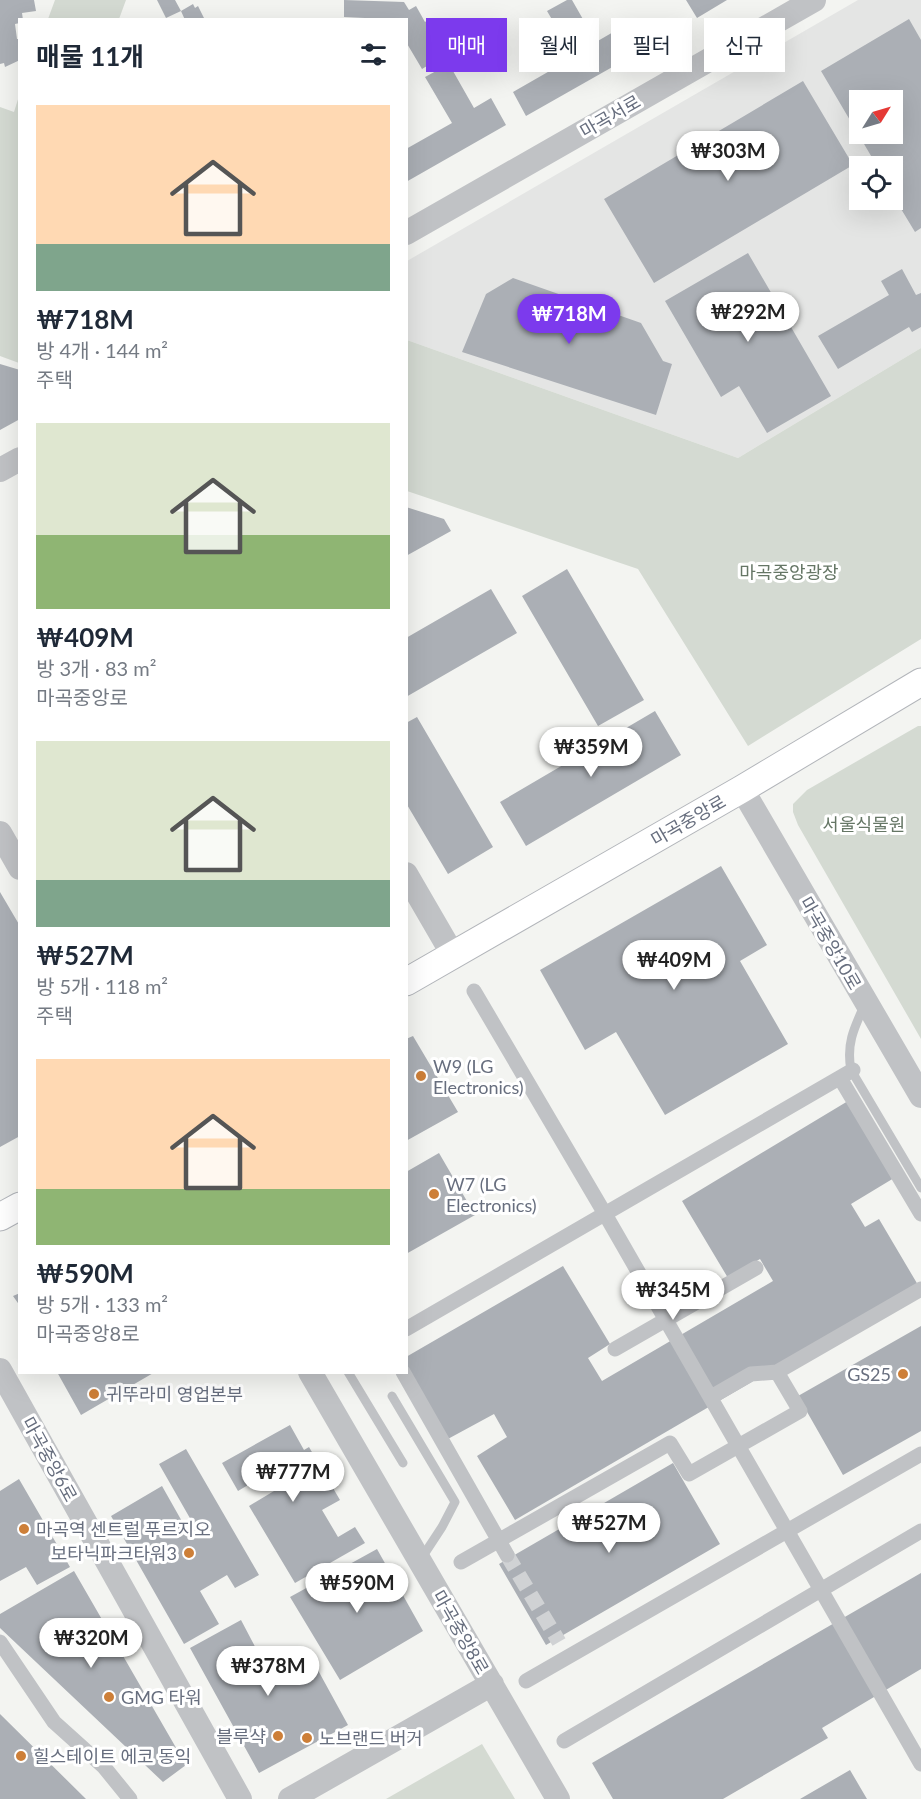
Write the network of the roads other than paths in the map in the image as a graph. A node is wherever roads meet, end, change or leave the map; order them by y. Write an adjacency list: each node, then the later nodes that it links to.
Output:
1 (814, 0): 2 (street, 마곡서로)
2 (408, 232)
3 (18, 460): 4 (street)
4 (0, 470)
5 (921, 682): 6 (main road, 마곡중앙로)
6 (742, 789): 10 (main road, 마곡중앙로); 13 (street, 마곡중앙10로)
7 (0, 833): 8 (street)
8 (18, 864)
9 (408, 877): 10 (street)
10 (453, 955): 11 (main road, 마곡중앙로)
11 (408, 981)
12 (474, 991): 18 (street)
13 (866, 1002): 14 (lane); 15 (street, 마곡중앙10로)
14 (848, 1072): 16 (lane); 18 (street); 19 (street)
15 (921, 1096)
16 (921, 1188)
17 (18, 1207): 20 (main road)
18 (605, 1214): 23 (street); 24 (street)
19 (921, 1214)
20 (0, 1217)
21 (756, 1268): 23 (street)
22 (921, 1289): 27 (street)
23 (666, 1319): 25 (street); 32 (street)
24 (408, 1328)
25 (615, 1349)
26 (0, 1370): 51 (street, 마곡중앙6로)
27 (777, 1372): 32 (street); 33 (street)
28 (311, 1374): 40 (street, 마곡중앙8로)
29 (349, 1374): 35 (lane)
30 (404, 1374): 38 (street)
31 (392, 1396): 40 (lane)
32 (711, 1397): 33 (street)
33 (739, 1447): 36 (street); 38 (street)
34 (921, 1454): 36 (street)
35 (403, 1463)
36 (786, 1530): 42 (street); 45 (street)
37 (921, 1531): 42 (street)
38 (499, 1540): 39 (street); 41 (street)
39 (507, 1555)
40 (420, 1561): 47 (street, 마곡중앙8로)
41 (460, 1562)
42 (821, 1590): 48 (street); 49 (street)
43 (0, 1642): 50 (street)
44 (559, 1642): 45 (street)
45 (566, 1657): 46 (street)
46 (526, 1681)
47 (492, 1684): 52 (street); 53 (street, 마곡중앙8로)
48 (564, 1741)
49 (921, 1764)
50 (130, 1799)
51 (240, 1799)
52 (290, 1799)
53 (558, 1799)

